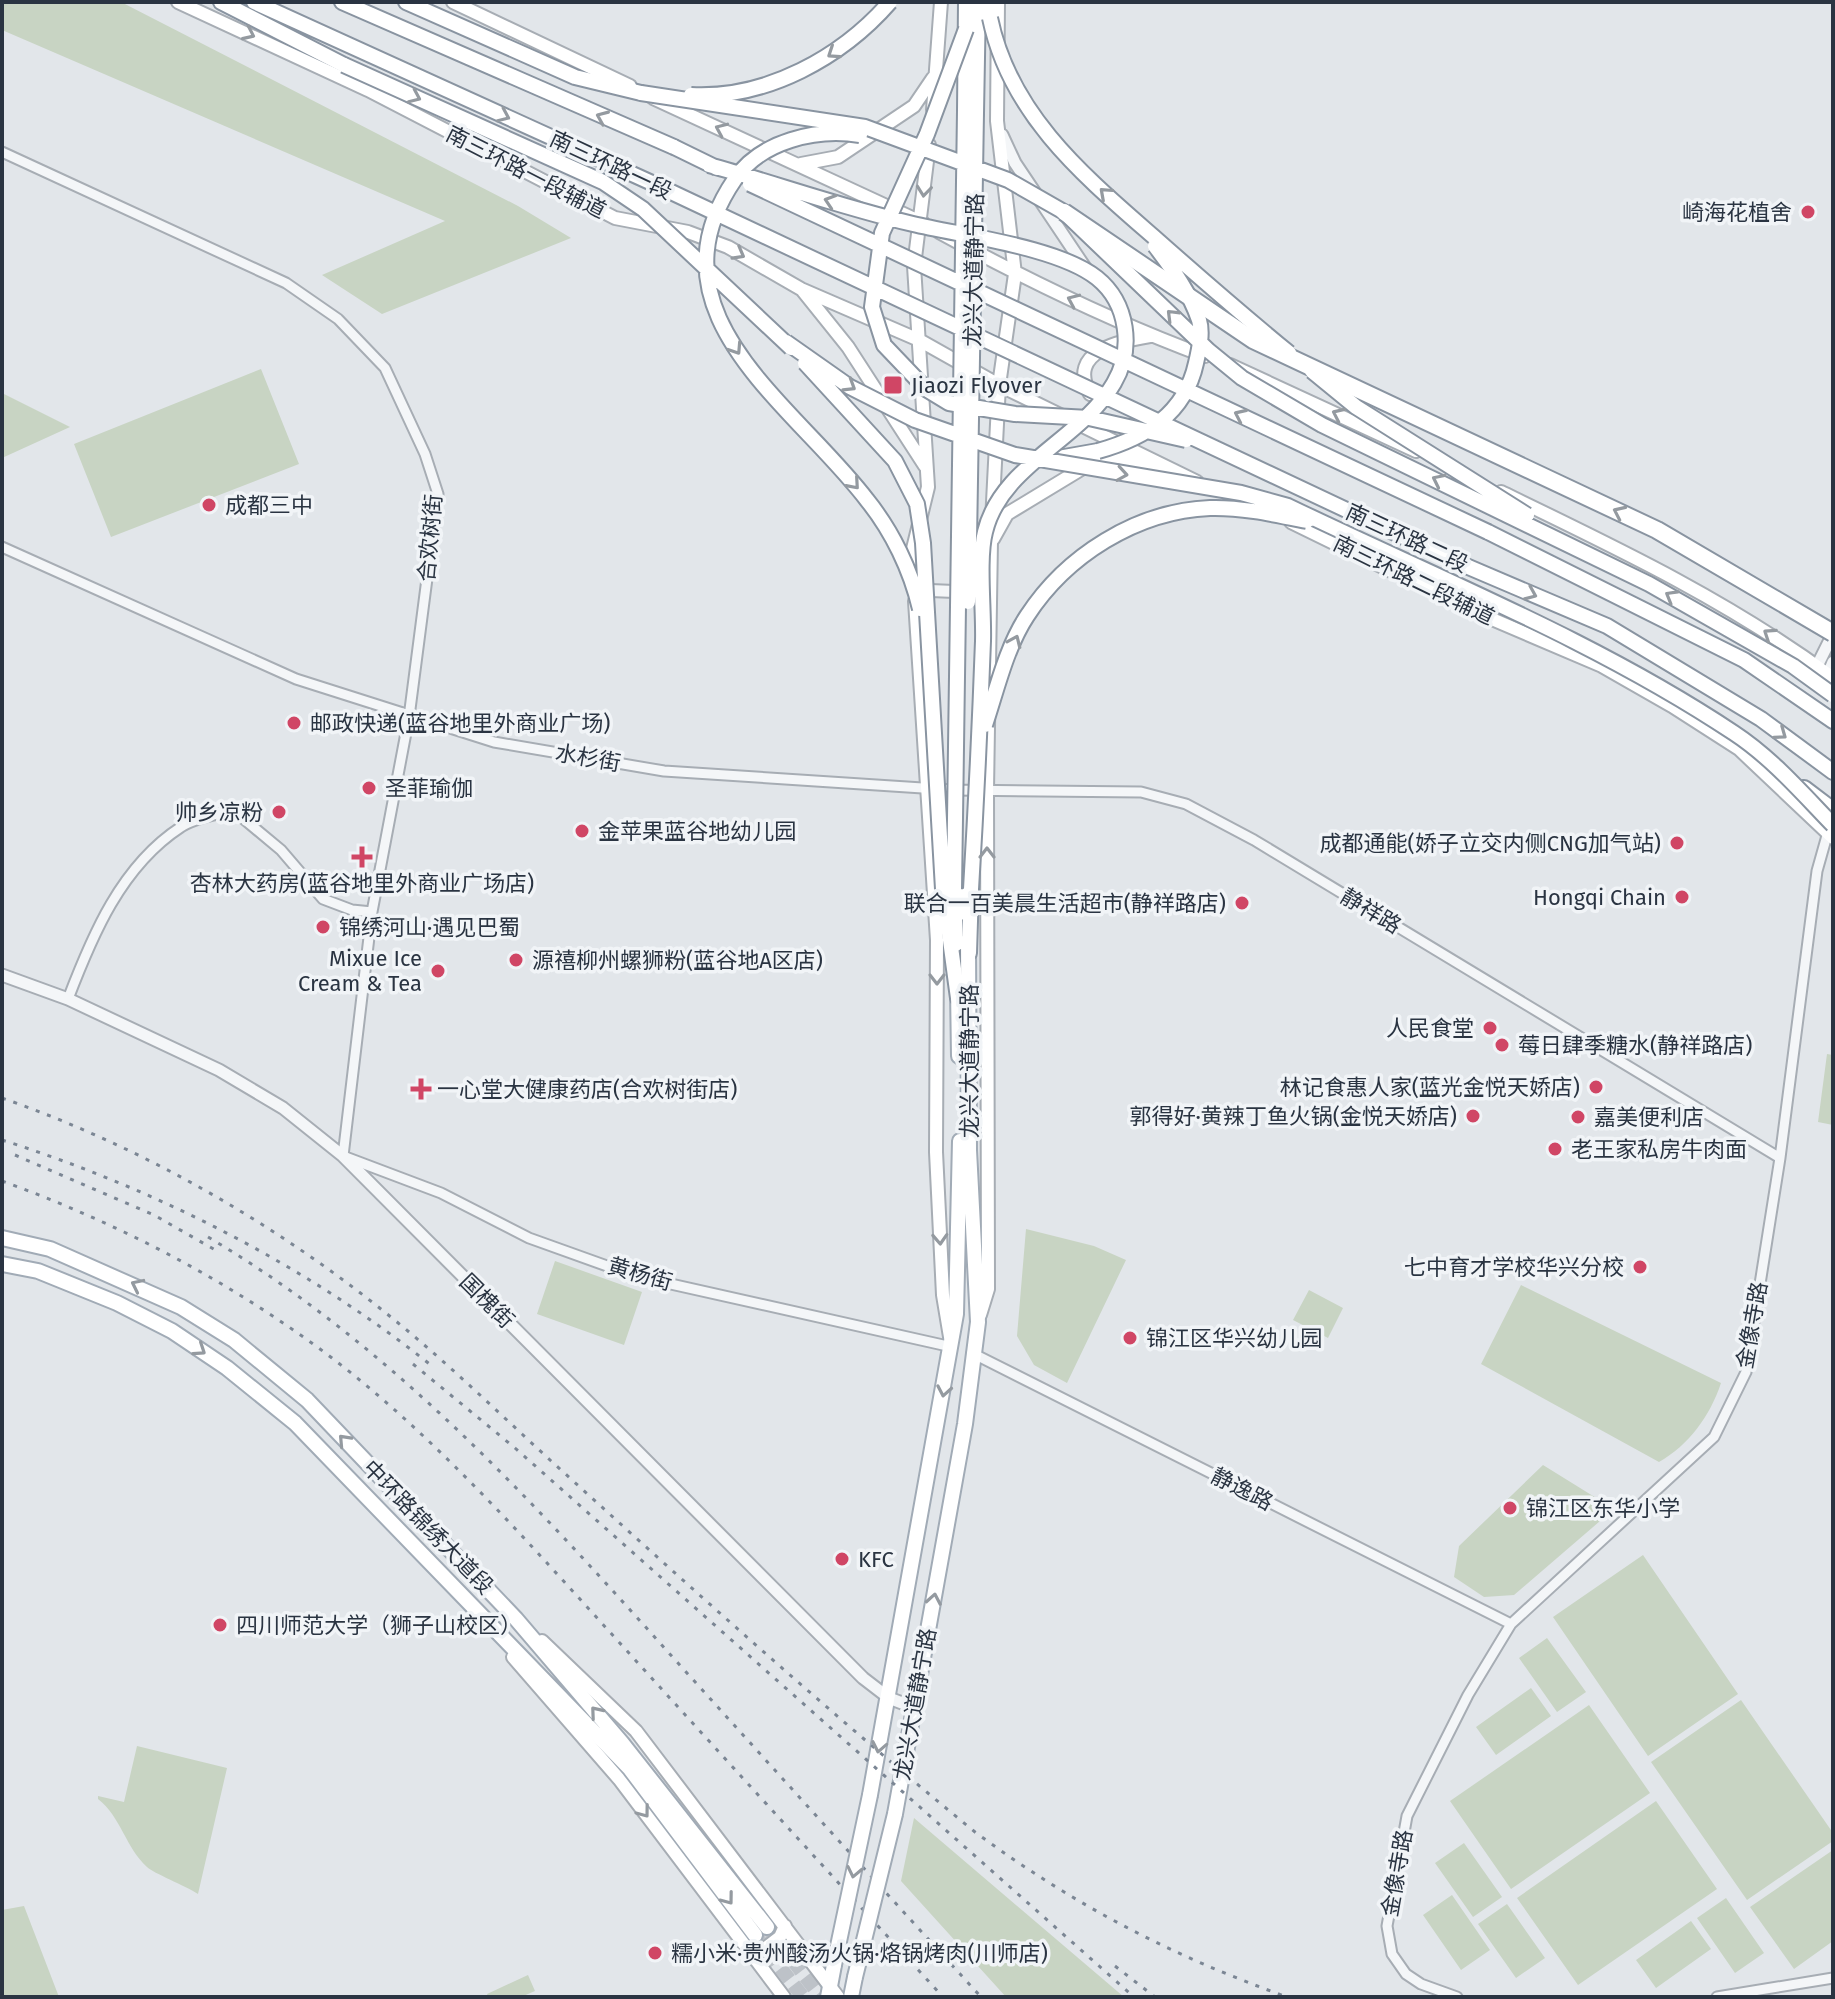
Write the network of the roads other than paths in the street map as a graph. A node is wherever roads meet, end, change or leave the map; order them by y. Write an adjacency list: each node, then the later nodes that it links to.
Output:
1 (178, 2): 27 (main road, 南三环路一段辅道, one-way to 27)
2 (221, 2): 32 (main road, one-way to 32, bridge)
3 (254, 2): 29 (main road, 南三环路一段, one-way to 29, bridge)
4 (342, 2): 21 (main road, 南三环路一段, one-way to 4, bridge)
5 (406, 2): 15 (main road)
6 (453, 2): 20 (main road, one-way to 6)
7 (890, 2): 15 (main road, one-way to 15, bridge)
8 (941, 2): 14 (main road)
9 (966, 2): 13 (main road)
10 (978, 2): 16 (main road)
11 (989, 2): 23 (main road, one-way to 11, bridge)
12 (998, 2): 17 (main road)
13 (966, 29): 16 (main road, bridge); 36 (main road, bridge)
14 (937, 72): 20 (main road); 24 (main road, one-way to 24)
15 (641, 93): 18 (main road, bridge)
16 (971, 112): 59 (main road, 龙兴大道静宁路, bridge)
17 (997, 121): 25 (main road); 28 (street)
18 (910, 143): 22 (main road, bridge); 47 (main road, one-way to 47, bridge)
19 (2, 152): 50 (street, 合欢树街)
20 (801, 164): 24 (main road)
21 (709, 165): 26 (main road, 南三环路一段, bridge); 52 (main road, one-way to 21, bridge)
22 (1064, 212): 43 (main road, one-way to 22, bridge); 46 (highway, one-way to 22, bridge)
23 (1135, 220): 37 (main road, bridge); 43 (main road, bridge)
24 (920, 221): 25 (main road); 31 (main road)
25 (1015, 274): 28 (main road, one-way to 25); 34 (main road)
26 (968, 287): 51 (main road, 南三环路二段, one-way to 26, bridge)
27 (801, 289): 31 (main road, 南三环路一段辅道); 39 (main road)
28 (1127, 325): 30 (main road)
29 (966, 330): 36 (main road, 南三环路二段, bridge)
30 (1151, 336): 35 (main road); 48 (main road, one-way to 30)
31 (919, 340): 33 (main road, 南三环路一段辅道); 39 (main road)
32 (786, 342): 37 (main road, one-way to 37, bridge); 47 (main road, bridge)
33 (965, 366): 34 (main road, 南三环路二段辅道)
34 (999, 385): 35 (main road, 南三环路二段辅道); 41 (main road)
35 (1133, 447): 38 (main road, 南三环路二段辅道)
36 (1225, 451): 54 (main road, 南三环路二段, one-way to 54, bridge)
37 (1045, 460): 40 (main road, one-way to 40, bridge)
38 (1181, 475): 41 (main road); 58 (main road, 南三环路二段辅道)
39 (928, 487): 44 (main road)
40 (1354, 538): 52 (main road, one-way to 40, bridge); 53 (main road, bridge)
41 (991, 541): 45 (main road)
42 (2, 547): 50 (street, 水杉街)
43 (1585, 551): 49 (main road, one-way to 43, bridge)
44 (914, 590): 45 (street); 55 (main road)
45 (992, 618): 56 (main road)
46 (1833, 634): 48 (street)
47 (928, 649): 59 (main road, bridge)
48 (1828, 670)
49 (1833, 695)
50 (409, 717): 55 (street, 水杉街); 60 (street, 合欢树街)
51 (1833, 721)
52 (980, 740): 59 (main road, bridge)
53 (1778, 768): 57 (highway, bridge); 58 (main road, bridge)
54 (1833, 772)
55 (924, 786): 56 (street, 静祥路); 68 (main road, one-way to 68)
56 (987, 790): 64 (street, 静祥路); 67 (main road, one-way to 56)
57 (1833, 811)
58 (1832, 829): 64 (street, 金像寺路)
59 (958, 888): 67 (main road, 龙兴大道静宁路); 68 (main road, 龙兴大道静宁路)
60 (372, 912): 62 (street); 63 (street, 合欢树街)
61 (2, 975): 62 (street, 国槐街)
62 (68, 999): 63 (street, 国槐街)
63 (343, 1156): 68 (street, 黄杨街); 72 (street, 国槐街)
64 (1780, 1158): 71 (street, 金像寺路)
65 (2, 1238): 70 (main road, 中环路锦绣大道段, one-way to 65)
66 (2, 1264): 75 (main road, 中环路锦绣大道段, one-way to 75)
67 (978, 1322): 69 (main road, 龙兴大道静宁路)
68 (952, 1347): 72 (main road, 龙兴大道静宁路, one-way to 72)
69 (972, 1353): 71 (street, 静逸路); 73 (main road, 龙兴大道静宁路, one-way to 69)
70 (516, 1619): 74 (main road); 75 (main road, 中环路锦绣大道段, one-way to 70)
71 (1511, 1624): 80 (street, 金像寺路)
72 (889, 1698): 73 (street, 国槐街); 77 (main road, 龙兴大道静宁路, one-way to 77, bridge)
73 (915, 1708): 79 (main road, 龙兴大道静宁路, bridge)
74 (785, 1926): 75 (main road); 77 (main road)
75 (756, 1936): 78 (main road)
76 (1833, 1978): 81 (street)
77 (832, 1993)
78 (784, 1997)
79 (851, 1997)
80 (1457, 1997)
81 (1717, 1997)

